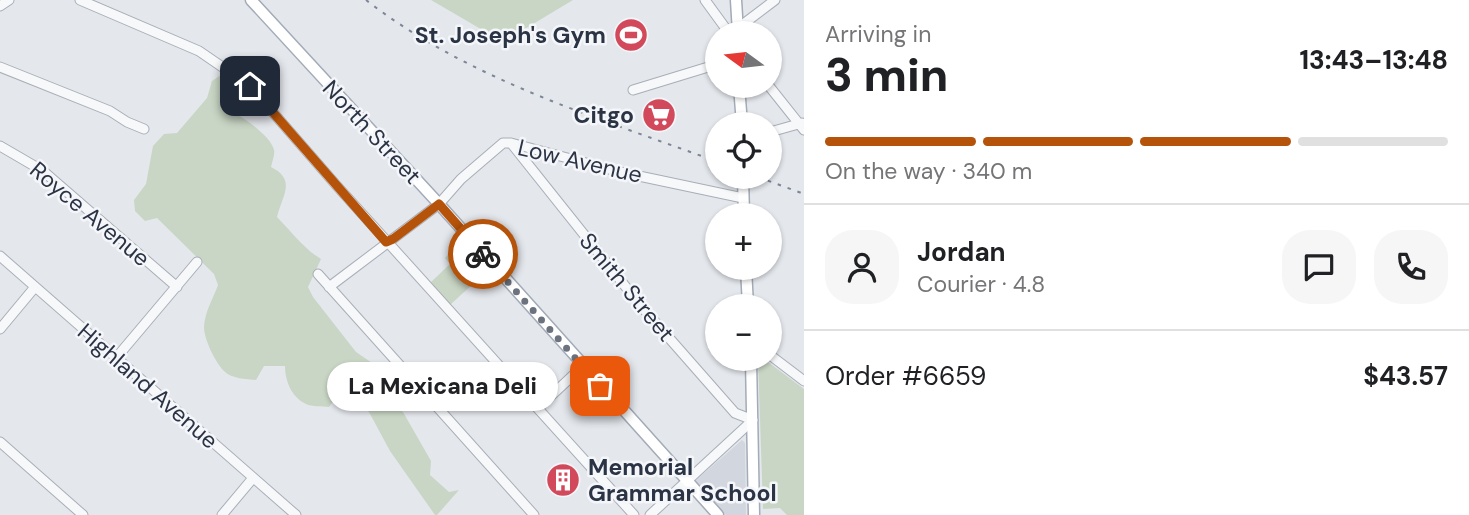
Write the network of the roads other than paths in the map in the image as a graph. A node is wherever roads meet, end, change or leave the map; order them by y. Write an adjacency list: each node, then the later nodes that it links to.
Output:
1 (9, 0): 7 (street)
2 (80, 0): 24 (street)
3 (251, 0): 23 (main road, North Street)
4 (705, 0): 8 (street)
5 (736, 0): 9 (main road)
6 (775, 0): 10 (street)
7 (0, 6)
8 (725, 21)
9 (735, 21)
10 (749, 21)
11 (0, 67): 16 (street)
12 (705, 68): 13 (street)
13 (632, 90)
14 (779, 98): 15 (street)
15 (802, 126): 17 (street)
16 (144, 129)
17 (782, 130)
18 (511, 144): 21 (street, Low Avenue); 23 (street, Low Avenue); 38 (street, Smith Street)
19 (0, 146): 30 (street, Royce Avenue)
20 (743, 189): 21 (main road)
21 (743, 198): 22 (main road)
22 (743, 203)
23 (439, 204): 24 (street, Low Avenue); 34 (main road, North Street)
24 (386, 242): 28 (street, Low Avenue); 37 (street)
25 (0, 256): 29 (street, Highland Avenue)
26 (198, 262): 30 (street)
27 (318, 274): 28 (street)
28 (329, 286): 45 (street)
29 (36, 287): 31 (street); 32 (street, Highland Avenue)
30 (177, 287): 32 (street)
31 (0, 329)
32 (116, 358): 40 (street, Highland Avenue)
33 (782, 364): 36 (street)
34 (583, 366): 37 (street); 41 (main road, North Street)
35 (751, 371): 38 (main road)
36 (804, 381)
37 (538, 408): 46 (street)
38 (753, 420): 41 (street); 49 (main road)
39 (0, 442): 42 (street)
40 (253, 478): 43 (street); 44 (street, Highland Avenue)
41 (686, 481): 47 (street); 48 (main road, North Street)
42 (83, 515)
43 (222, 515)
44 (296, 515)
45 (534, 515)
46 (634, 515)
47 (650, 515)
48 (718, 515)
49 (754, 515)

